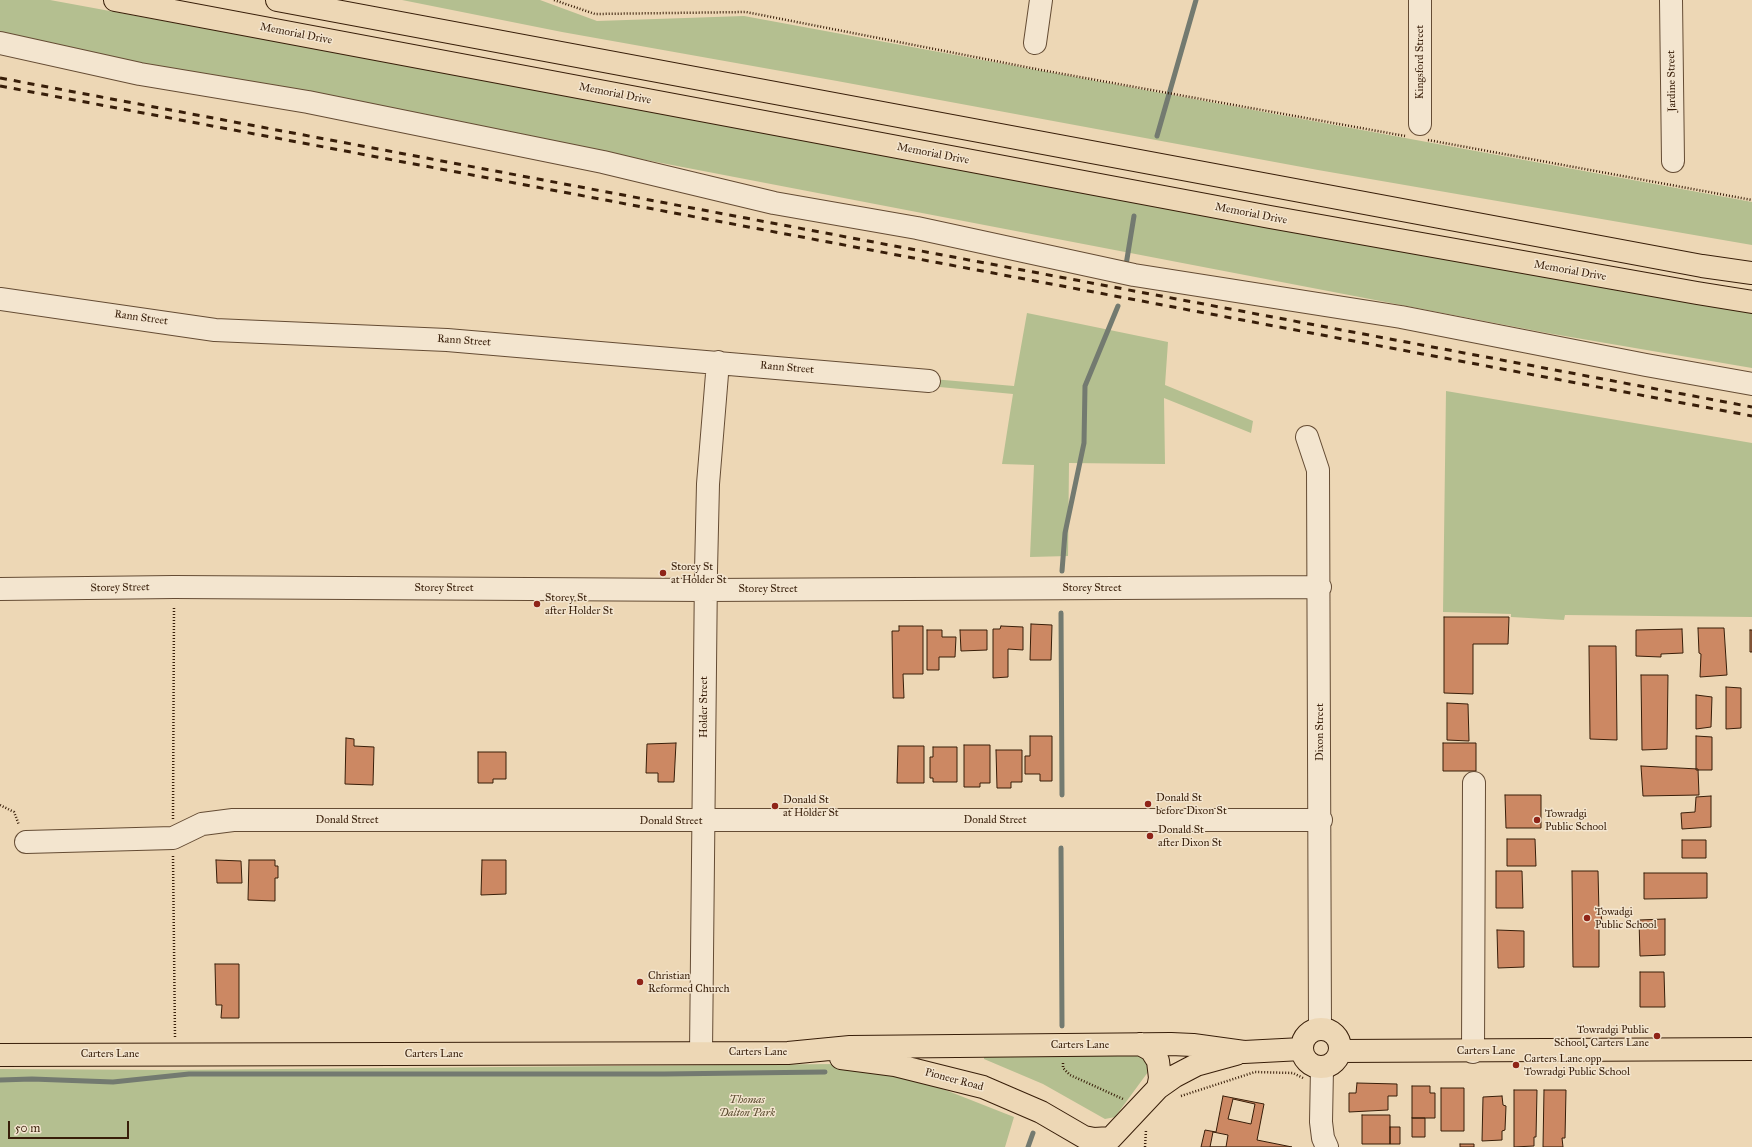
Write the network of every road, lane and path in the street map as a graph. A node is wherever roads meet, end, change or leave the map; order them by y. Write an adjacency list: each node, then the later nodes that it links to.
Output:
1 (115, 0): 14 (main road, Memorial Drive)
2 (277, 0): 12 (main road)
3 (554, 0): 9 (path)
4 (1041, 0): 8 (street)
5 (1420, 0): 9 (street, Kingsford Street)
6 (1671, 0): 10 (street, Jardine Street)
7 (0, 42): 17 (street)
8 (1035, 43)
9 (1415, 133): 11 (path)
10 (1673, 161)
11 (1752, 200)
12 (1752, 274)
13 (0, 299): 15 (street, Rann Street)
14 (1752, 302)
15 (718, 362): 16 (street, Rann Street); 22 (street, Holder Street)
16 (929, 381)
17 (1752, 384)
18 (1307, 437): 20 (street, Dixon Street)
19 (174, 587): 21 (street, Storey Street); 22 (street, Storey Street); 27 (path)
20 (1320, 587): 22 (street, Storey Street); 25 (street, Dixon Street)
21 (0, 589)
22 (705, 590): 26 (street, Holder Street)
23 (1474, 783): 39 (street)
24 (0, 805): 28 (path)
25 (1321, 820): 26 (street, Donald Street); 29 (street, Dixon Street)
26 (703, 821): 27 (street, Donald Street); 37 (street, Holder Street)
27 (173, 838): 28 (street, Donald Street); 30 (path)
28 (26, 842)
29 (1320, 1029): 34 (main road); 36 (main road)
30 (176, 1038)
31 (1140, 1044): 32 (main road, Carters Lane); 38 (main road, Carters Lane); 44 (main road)
32 (1062, 1045): 33 (main road, Carters Lane); 46 (path)
33 (868, 1046): 40 (main road, Carters Lane); 42 (main road, Carters Lane)
34 (1302, 1049): 38 (main road, Carters Lane); 43 (main road)
35 (1752, 1049): 39 (main road, Carters Lane)
36 (1340, 1051): 39 (main road, Carters Lane); 43 (main road)
37 (701, 1052): 40 (main road, Carters Lane); 41 (main road, Carters Lane)
38 (1244, 1052): 44 (main road, Carters Lane)
39 (1473, 1052)
40 (788, 1053): 48 (main road, Pioneer Road)
41 (0, 1055)
42 (931, 1060): 48 (main road, Pioneer Road)
43 (1314, 1074): 45 (path); 50 (street)
44 (1158, 1088): 46 (main road, Carters Lane)
45 (1178, 1097)
46 (1141, 1105): 48 (main road, Carters Lane)
47 (1148, 1126): 49 (path)
48 (1115, 1142)
49 (1145, 1147)
50 (1326, 1147)

